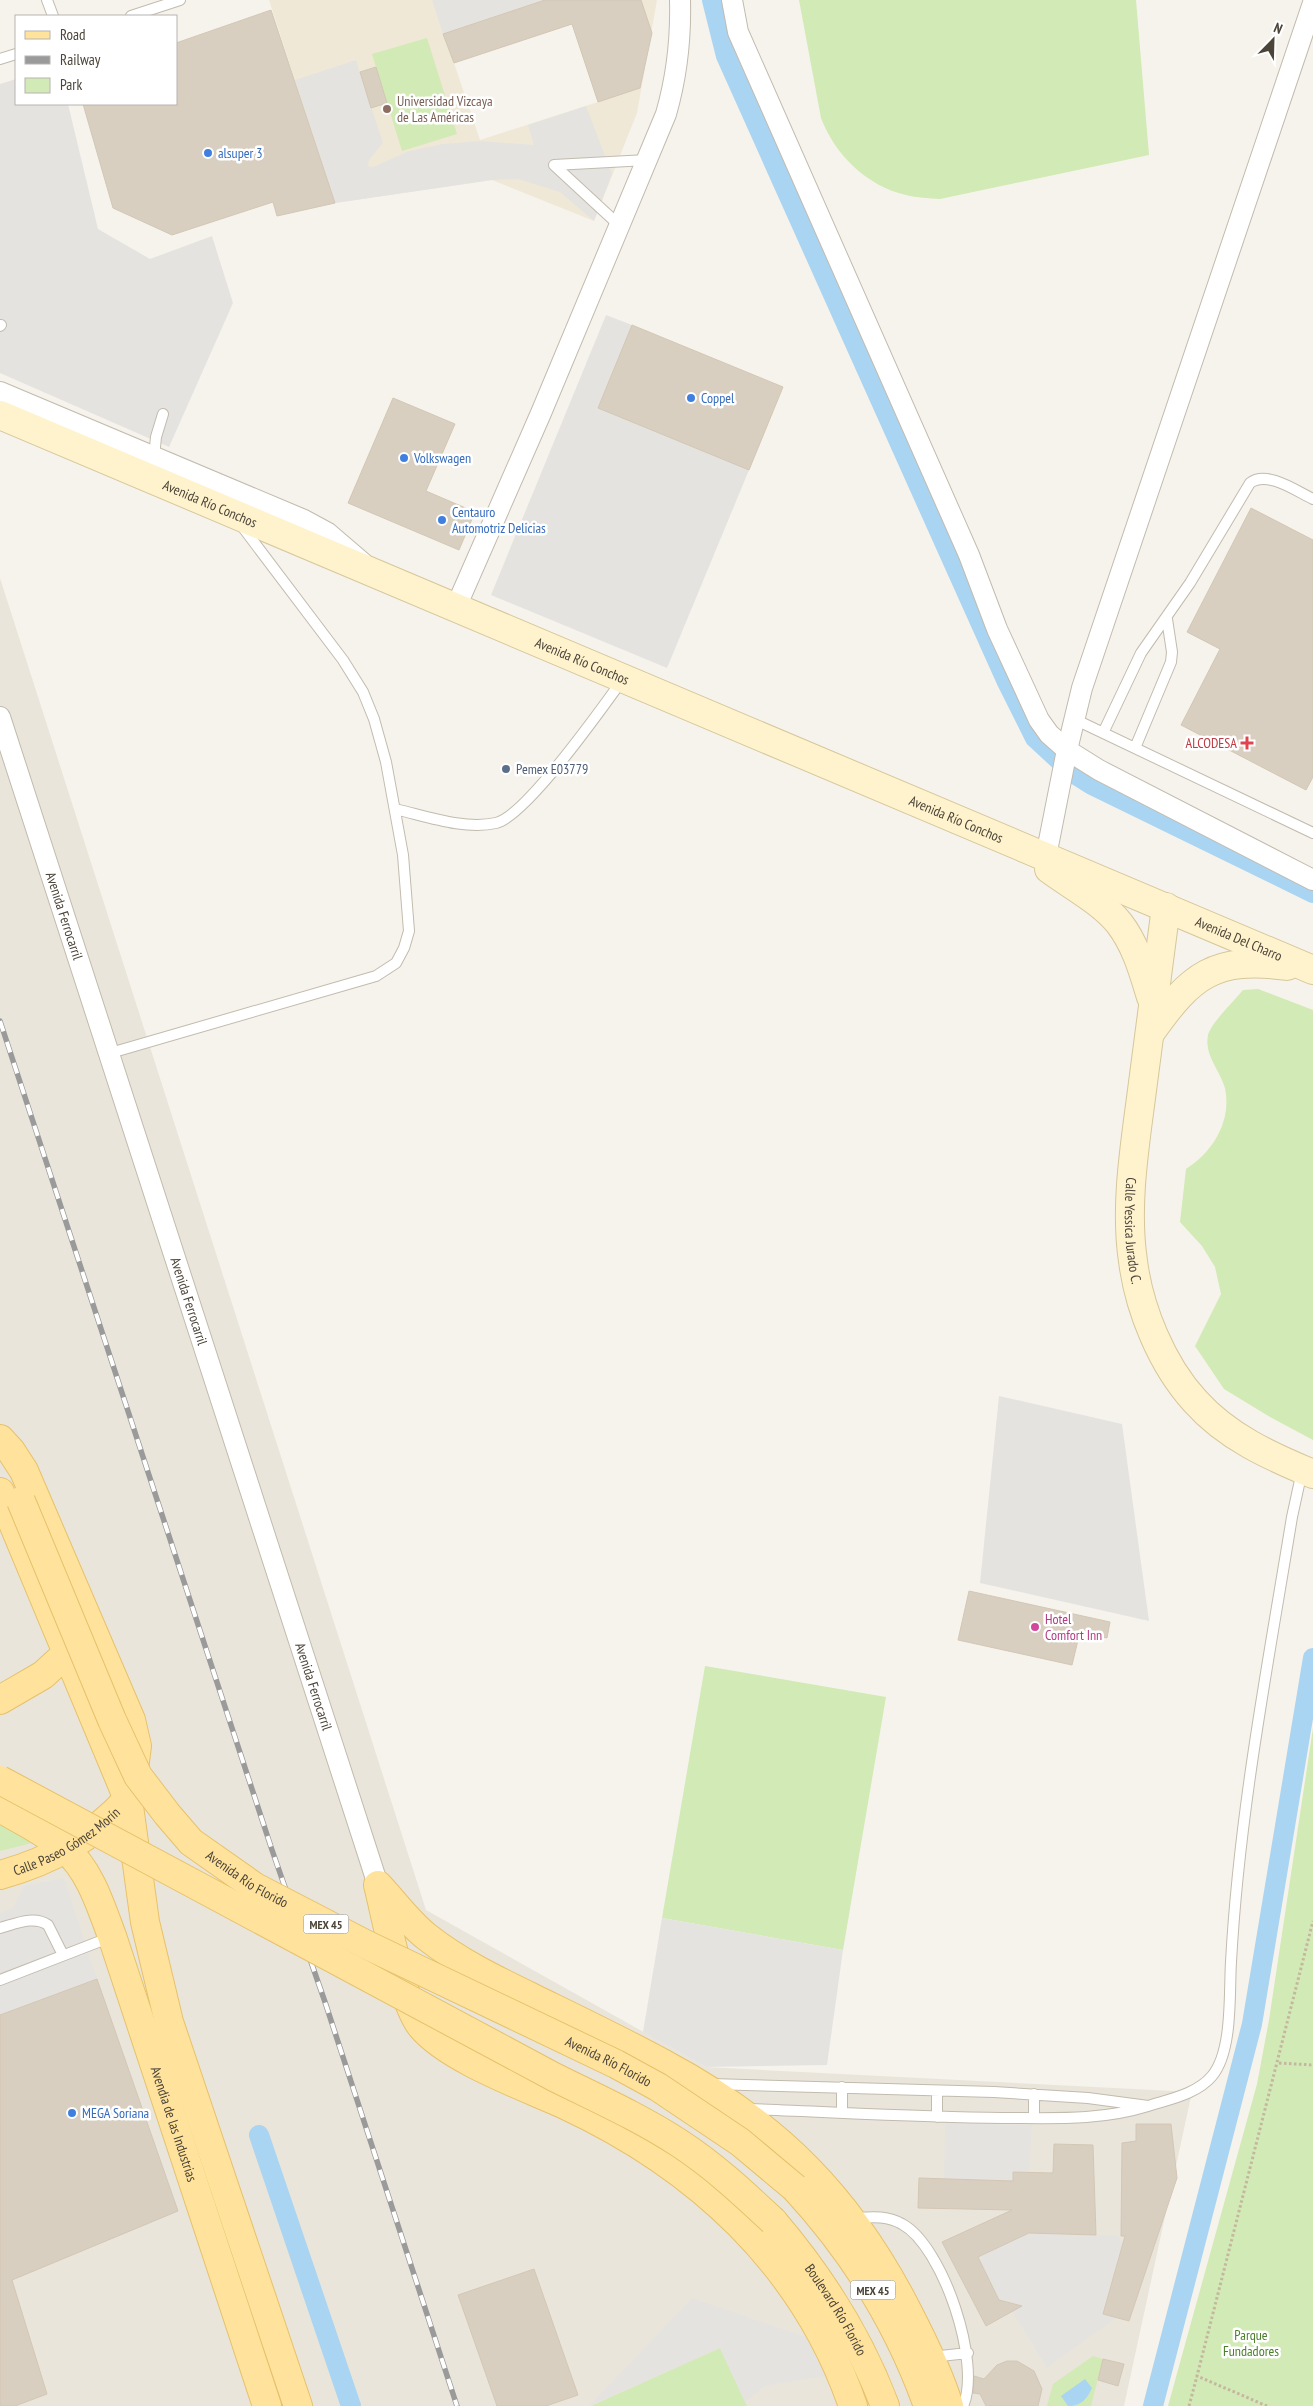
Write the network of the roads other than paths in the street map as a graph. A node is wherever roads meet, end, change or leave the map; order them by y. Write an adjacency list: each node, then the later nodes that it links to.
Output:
1 (47, 0): 6 (lane)
2 (180, 0): 7 (lane)
3 (680, 0): 10 (street)
4 (732, 0): 26 (street)
5 (1313, 3): 23 (street)
6 (53, 15)
7 (134, 15)
8 (15, 54): 9 (lane)
9 (0, 60)
10 (648, 160): 11 (street); 11 (lane)
11 (620, 226): 19 (street)
12 (0, 392): 15 (street)
13 (163, 414): 15 (lane)
14 (0, 415): 17 (main road, Avenida Río Conchos)
15 (154, 457): 18 (street)
16 (1313, 499): 20 (lane)
17 (232, 513): 18 (main road, Avenida Río Conchos); 27 (lane)
18 (373, 572): 19 (main road, Avenida Río Conchos)
19 (456, 607): 21 (main road, Avenida Río Conchos)
20 (1167, 619): 24 (lane); 25 (lane)
21 (624, 678): 27 (lane); 29 (main road, Avenida Río Conchos)
22 (0, 717): 36 (street, Avenida Ferrocarril)
23 (1074, 719): 24 (lane); 26 (street)
24 (1103, 733): 25 (lane)
25 (1135, 748): 28 (lane)
26 (1067, 751): 30 (street); 31 (street)
27 (395, 809): 36 (lane)
28 (1313, 833)
29 (1019, 844): 30 (main road, Avenida Río Conchos); 34 (main road)
30 (1046, 856): 32 (main road, Avenida Río Conchos)
31 (1313, 880)
32 (1166, 907): 33 (main road, Avenida Del Charro); 34 (main road, Calle Yessica Jurado C.)
33 (1312, 969): 35 (main road)
34 (1153, 1004): 35 (main road, Calle Yessica Jurado C.)
35 (1149, 1036): 39 (main road, Calle Yessica Jurado C.)
36 (108, 1054): 48 (street, Avenida Ferrocarril)
37 (0, 1440): 44 (main road)
38 (0, 1450): 40 (main road, MEX 45)
39 (1308, 1472): 59 (lane)
40 (11, 1496): 41 (main road); 72 (main road, Avenida Río Florido / MEX 45, bridge)
41 (66, 1654): 42 (main road); 44 (main road)
42 (0, 1700)
43 (0, 1780): 65 (main road, Avenida Río Florido / MEX 45, bridge)
44 (128, 1799): 46 (main road, Calle Paseo Gómez Morín); 70 (main road, Avendia de las Industrias)
45 (0, 1808): 46 (main road, Avendia de las Industrias)
46 (67, 1850): 47 (main road, Calle Paseo Gómez Morín); 50 (main road, Avendia de las Industrias)
47 (0, 1875)
48 (378, 1885): 52 (main road); 54 (main road)
49 (0, 1928): 51 (lane)
50 (112, 1936): 51 (lane); 69 (main road, Avendia de las Industrias)
51 (63, 1956): 53 (lane)
52 (489, 1976): 54 (main road); 55 (main road)
53 (0, 1980)
54 (467, 2060): 68 (main road)
55 (700, 2084): 56 (lane); 60 (main road)
56 (842, 2087): 57 (lane); 61 (lane)
57 (937, 2091): 58 (lane); 62 (lane)
58 (1034, 2094): 59 (lane); 63 (lane)
59 (1148, 2106): 63 (lane)
60 (738, 2109): 61 (lane); 64 (main road)
61 (842, 2113): 62 (lane)
62 (937, 2116): 63 (lane)
63 (1034, 2118)
64 (850, 2218): 66 (lane); 67 (main road)
65 (773, 2220): 71 (main road, Boulevard Río Florido / MEX 45)
66 (968, 2353): 67 (lane); 74 (lane)
67 (930, 2357): 73 (main road)
68 (850, 2405)
69 (267, 2406)
70 (298, 2406)
71 (885, 2406)
72 (928, 2406)
73 (948, 2406)
74 (963, 2406)

